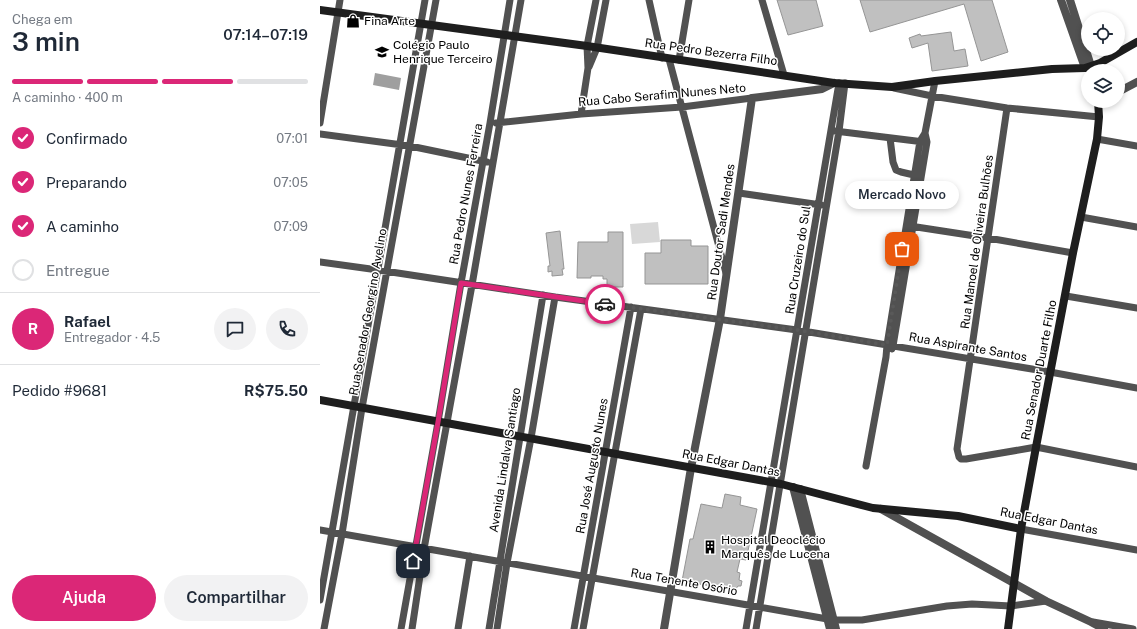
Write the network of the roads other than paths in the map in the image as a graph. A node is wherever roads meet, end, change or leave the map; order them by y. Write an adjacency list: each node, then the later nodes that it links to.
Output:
1 (340, 0): 14 (street)
2 (425, 0): 15 (street, Rua Senador Georgino Avelino)
3 (436, 0): 16 (street, Rua Senador Georgino Avelino)
4 (510, 0): 17 (street, Rua Pedro Nunes Ferreira)
5 (521, 0): 18 (street, Rua Pedro Nunes Ferreira)
6 (596, 0): 20 (street)
7 (606, 0): 21 (street)
8 (649, 0): 22 (street)
9 (688, 0): 23 (street)
10 (762, 0): 29 (street)
11 (1061, 0): 24 (street)
12 (1070, 0): 25 (street)
13 (320, 10): 14 (main road, Rua Pedro Bezerra Filho)
14 (338, 13): 15 (main road, Rua Pedro Bezerra Filho); 42 (street)
15 (420, 24): 16 (main road, Rua Pedro Bezerra Filho); 53 (street, Rua Senador Georgino Avelino)
16 (432, 26): 17 (main road, Rua Pedro Bezerra Filho); 54 (street, Rua Senador Georgino Avelino)
17 (504, 36): 18 (main road, Rua Pedro Bezerra Filho); 43 (street, Rua Pedro Nunes Ferreira)
18 (515, 37): 20 (main road, Rua Pedro Bezerra Filho); 44 (street, Rua Pedro Nunes Ferreira)
19 (1137, 42): 26 (main road)
20 (587, 46): 21 (main road, Rua Pedro Bezerra Filho); 27 (street)
21 (597, 48): 22 (main road, Rua Pedro Bezerra Filho); 27 (street)
22 (665, 59): 23 (main road, Rua Pedro Bezerra Filho); 37 (street)
23 (678, 60): 29 (main road, Rua Pedro Bezerra Filho)
24 (1087, 64)
25 (1088, 64)
26 (1098, 64)
27 (588, 68): 40 (street)
28 (1081, 69): 30 (main road)
29 (784, 75): 32 (main road, Rua Pedro Bezerra Filho)
30 (935, 81): 33 (main road); 35 (street)
31 (1137, 82): 34 (street)
32 (839, 83): 33 (main road, Rua Pedro Bezerra Filho); 36 (street, Rua Cabo Serafim Nunes Neto); 45 (street, Rua Cruzeiro do Sul); 46 (street, Rua Cruzeiro do Sul)
33 (892, 87): 35 (street, Rua Pedro Bezerra Filho)
34 (1125, 88)
35 (932, 96): 38 (street, Rua Pedro Bezerra Filho); 47 (street)
36 (752, 98): 37 (street, Rua Cabo Serafim Nunes Neto); 59 (street, Rua Doutor Sadi Mendes)
37 (682, 107): 40 (street, Rua Cabo Serafim Nunes Neto); 70 (street)
38 (1008, 108): 41 (street, Rua Pedro Bezerra Filho); 65 (street, Rua Manoel de Oliveira Bulhões)
39 (1099, 108): 41 (main road, Rua Senador Duarte Filho)
40 (581, 114): 44 (street, Rua Cabo Serafim Nunes Neto)
41 (1098, 117): 50 (main road, Rua Senador Duarte Filho)
42 (320, 123)
43 (490, 123): 44 (street, Rua Cabo Serafim Nunes Neto); 56 (street, Rua Pedro Nunes Ferreira)
44 (500, 123): 57 (street, Rua Pedro Nunes Ferreira)
45 (831, 130): 46 (street); 60 (street, Rua Cruzeiro do Sul)
46 (840, 131): 49 (street); 61 (street, Rua Cruzeiro do Sul)
47 (925, 133): 51 (street); 52 (street)
48 (320, 134): 53 (street)
49 (890, 138): 51 (street); 58 (street)
50 (1097, 139): 55 (street); 62 (main road, Rua Senador Duarte Filho)
51 (920, 141): 52 (street); 58 (street)
52 (927, 142): 63 (street)
53 (398, 145): 54 (street); 68 (street, Rua Senador Georgino Avelino)
54 (410, 146): 56 (street); 69 (street, Rua Senador Georgino Avelino)
55 (1137, 146)
56 (483, 161): 57 (street); 71 (street, Rua Pedro Nunes Ferreira)
57 (493, 163): 72 (street, Rua Pedro Nunes Ferreira)
58 (914, 175): 63 (street)
59 (739, 193): 60 (street); 70 (street, Rua Doutor Sadi Mendes)
60 (818, 204): 61 (street); 80 (street, Rua Cruzeiro do Sul)
61 (827, 206): 81 (street, Rua Cruzeiro do Sul)
62 (1081, 217): 64 (street); 66 (main road, Rua Senador Duarte Filho)
63 (910, 226): 65 (street); 82 (street)
64 (1137, 227)
65 (988, 238): 66 (street); 83 (street, Rua Manoel de Oliveira Bulhões)
66 (1073, 253): 74 (main road, Rua Senador Duarte Filho)
67 (320, 262): 68 (street, Rua Aspirante Santos)
68 (378, 270): 69 (street, Rua Aspirante Santos); 89 (street, Rua Senador Georgino Avelino)
69 (387, 271): 71 (street, Rua Aspirante Santos); 90 (street, Rua Senador Georgino Avelino)
70 (726, 275): 79 (street, Rua Doutor Sadi Mendes)
71 (461, 283): 72 (street, Rua Aspirante Santos); 91 (street, Rua Pedro Nunes Ferreira)
72 (472, 285): 73 (street, Rua Aspirante Santos); 92 (street, Rua Pedro Nunes Ferreira)
73 (543, 295): 75 (street, Rua Aspirante Santos); 95 (street, Avenida Lindalva Santiago)
74 (1066, 296): 77 (street); 86 (main road, Rua Senador Duarte Filho)
75 (555, 297): 76 (street, Rua Aspirante Santos); 96 (street, Avenida Lindalva Santiago)
76 (631, 307): 78 (street, Rua Aspirante Santos); 98 (street, Rua José Augusto Nunes)
77 (1137, 308)
78 (641, 309): 79 (street, Rua Aspirante Santos); 99 (street, Rua José Augusto Nunes)
79 (720, 319): 80 (street, Rua Aspirante Santos); 102 (street, Rua Doutor Sadi Mendes)
80 (797, 330): 81 (street, Rua Aspirante Santos); 84 (street, Rua Cruzeiro do Sul)
81 (806, 331): 82 (street, Rua Aspirante Santos); 85 (street, Rua Cruzeiro do Sul)
82 (890, 345): 83 (street, Rua Aspirante Santos); 100 (street)
83 (970, 358): 86 (street, Rua Aspirante Santos); 97 (street, Rua Manoel de Oliveira Bulhões)
84 (792, 360): 85 (street); 93 (street, Rua Cruzeiro do Sul)
85 (801, 362): 94 (street, Rua Cruzeiro do Sul)
86 (1050, 372): 87 (street, Rua Aspirante Santos); 97 (main road, Rua Senador Duarte Filho)
87 (1137, 388)
88 (320, 400): 89 (main road, Rua Edgar Dantas)
89 (353, 406): 90 (main road, Rua Edgar Dantas); 109 (street, Rua Senador Georgino Avelino)
90 (362, 408): 91 (main road, Rua Edgar Dantas); 110 (street, Rua Senador Georgino Avelino)
91 (438, 422): 92 (main road, Rua Edgar Dantas); 111 (street, Rua Pedro Nunes Ferreira)
92 (448, 424): 95 (main road, Rua Edgar Dantas); 112 (street, Rua Pedro Nunes Ferreira)
93 (780, 425): 94 (street); 103 (street, Rua Cruzeiro do Sul)
94 (790, 426): 104 (street, Rua Cruzeiro do Sul)
95 (521, 436): 96 (main road, Rua Edgar Dantas); 115 (street, Avenida Lindalva Santiago)
96 (531, 438): 98 (main road, Rua Edgar Dantas); 115 (street, Avenida Lindalva Santiago)
97 (1036, 447): 101 (street); 107 (main road, Rua Senador Duarte Filho)
98 (606, 452): 99 (main road, Rua Edgar Dantas); 116 (street, Rua José Augusto Nunes)
99 (615, 454): 102 (main road, Rua Edgar Dantas); 117 (street, Rua José Augusto Nunes)
100 (866, 466)
101 (1137, 467)
102 (691, 468): 103 (main road, Rua Edgar Dantas); 119 (street, Rua Doutor Sadi Mendes)
103 (771, 482): 104 (main road, Rua Edgar Dantas); 122 (street, Rua Cruzeiro do Sul)
104 (781, 484): 105 (main road, Rua Edgar Dantas); 124 (street, Rua Cruzeiro do Sul)
105 (797, 488): 106 (main road, Rua Edgar Dantas); 125 (street)
106 (881, 509): 107 (main road, Rua Edgar Dantas); 118 (street)
107 (1021, 529): 113 (street, Rua Edgar Dantas); 118 (main road, Rua Senador Duarte Filho)
108 (320, 530): 109 (street, Rua Tenente Osório)
109 (332, 532): 110 (street, Rua Tenente Osório); 120 (street, Rua Senador Georgino Avelino)
110 (342, 534): 111 (street, Rua Tenente Osório); 127 (street, Rua Senador Georgino Avelino)
111 (415, 547): 112 (street, Rua Tenente Osório); 128 (street, Rua Pedro Nunes Ferreira)
112 (424, 549): 114 (street, Rua Tenente Osório); 129 (street, Rua Pedro Nunes Ferreira)
113 (1137, 550)
114 (470, 556): 115 (street, Rua Tenente Osório); 130 (street)
115 (503, 563): 116 (street, Rua Tenente Osório); 131 (street, Avenida Lindalva Santiago); 132 (street, Avenida Lindalva Santiago)
116 (584, 577): 117 (street, Rua Tenente Osório); 133 (street, Rua José Augusto Nunes)
117 (593, 578): 119 (street, Rua Tenente Osório); 134 (street, Rua José Augusto Nunes)
118 (1014, 583): 121 (street); 123 (main road, Rua Senador Duarte Filho)
119 (671, 591): 122 (street, Rua Tenente Osório); 135 (street, Rua Doutor Sadi Mendes)
120 (320, 600)
121 (1046, 602): 123 (street, Rua Tenente Osório); 126 (street)
122 (750, 605): 124 (street, Rua Tenente Osório); 136 (street, Rua Cruzeiro do Sul)
123 (1011, 606): 125 (street, Rua Tenente Osório); 140 (main road, Rua Senador Duarte Filho)
124 (761, 607): 125 (street, Rua Tenente Osório); 137 (street, Rua Cruzeiro do Sul)
125 (830, 619): 138 (street); 139 (street)
126 (1091, 622): 141 (street); 142 (street)
127 (324, 629)
128 (401, 629)
129 (412, 629)
130 (458, 629)
131 (489, 629)
132 (497, 629)
133 (574, 629)
134 (583, 629)
135 (664, 629)
136 (746, 629)
137 (756, 629)
138 (830, 629)
139 (836, 629)
140 (1008, 629)
141 (1104, 629)
142 (1133, 629)

